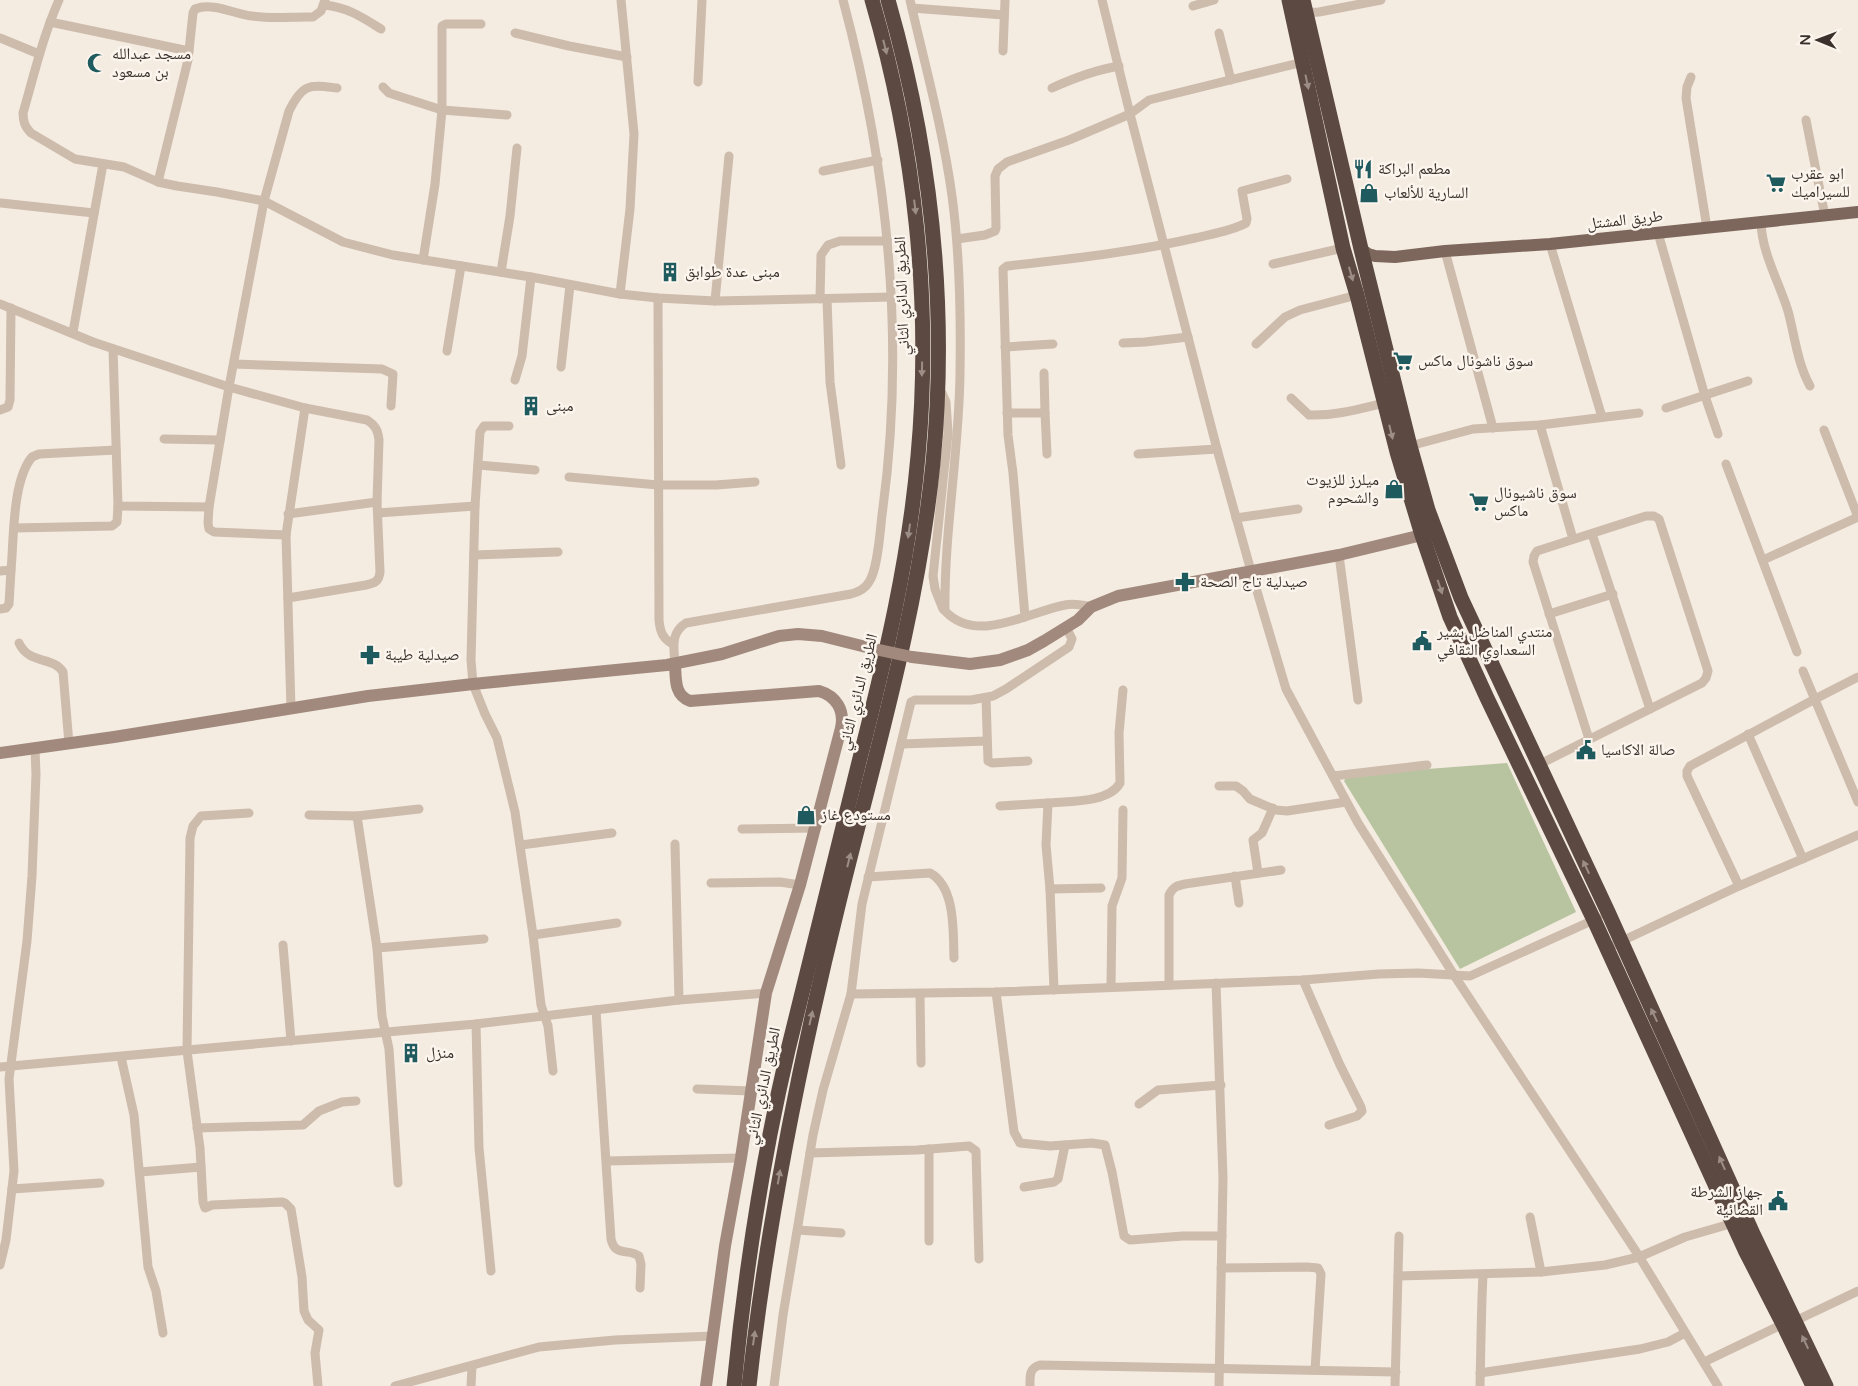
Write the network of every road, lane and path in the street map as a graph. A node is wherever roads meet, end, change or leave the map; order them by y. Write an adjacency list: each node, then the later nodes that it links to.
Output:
1 (59, 0): 17 (street)
2 (621, 0): 26 (street)
3 (702, 0): 31 (street)
4 (843, 0): 41 (street)
5 (872, 0): 285 (highway, الطريق الدائري الثاني, one-way to 285)
6 (888, 0): 92 (highway, الطريق الدائري الثاني)
7 (1005, 0): 16 (street)
8 (1102, 0): 28 (street)
9 (1214, 0): 14 (street)
10 (1381, 0): 15 (street)
11 (324, 3): 19 (street); 23 (street)
12 (911, 4): 13 (street); 54 (street)
13 (939, 5): 16 (street)
14 (1193, 6)
15 (1298, 6): 27 (highway); 59 (highway)
16 (1004, 15): 24 (street)
17 (50, 22): 23 (street); 25 (street)
18 (481, 24): 35 (street)
19 (381, 29)
20 (515, 33): 26 (street)
21 (1219, 33): 30 (street)
22 (0, 38): 25 (street)
23 (189, 51): 45 (street)
24 (1003, 51)
25 (39, 54): 42 (street)
26 (627, 57): 69 (street)
27 (1303, 62): 30 (street); 58 (highway, one-way to 58)
28 (1118, 66): 34 (street); 36 (street)
29 (1692, 77): 52 (street)
30 (1232, 80): 36 (street)
31 (698, 82)
32 (383, 87): 35 (street)
33 (337, 88): 46 (street)
34 (1052, 88)
35 (442, 110): 37 (street); 62 (street)
36 (1130, 114): 54 (street); 57 (street)
37 (507, 115)
38 (1806, 120): 50 (street)
39 (517, 148): 65 (street)
40 (729, 156): 74 (street)
41 (878, 160): 43 (street); 55 (street)
42 (103, 164): 45 (street); 49 (street)
43 (823, 171)
44 (1287, 179): 57 (street)
45 (158, 182): 46 (street)
46 (264, 201): 62 (street); 85 (street)
47 (1, 203): 49 (street)
48 (1858, 212): 50 (main road, طريق المشتل)
49 (94, 213): 77 (street)
50 (1825, 216): 51 (main road, طريق المشتل)
51 (1760, 223): 52 (main road, طريق المشتل); 90 (street)
52 (1707, 228): 53 (main road, طريق المشتل)
53 (1658, 233): 56 (main road, طريق المشتل); 93 (street)
54 (957, 239): 148 (street)
55 (888, 241): 71 (street); 73 (street)
56 (1550, 244): 60 (main road, طريق المشتل); 103 (street)
57 (1164, 245): 78 (street); 82 (street)
58 (1343, 248): 63 (street); 70 (highway, one-way to 70)
59 (1360, 249): 61 (main road, طريق المشتل); 66 (highway)
60 (1445, 251): 61 (main road, طريق المشتل); 106 (street)
61 (1395, 257): 66 (main road, طريق المشتل)
62 (423, 260): 64 (street)
63 (1273, 264)
64 (462, 266): 65 (street); 84 (street)
65 (501, 272): 67 (street)
66 (1367, 274): 111 (highway)
67 (531, 277): 68 (street); 88 (street)
68 (570, 285): 69 (street); 86 (street)
69 (620, 294): 72 (street)
70 (1357, 295): 81 (street); 95 (highway)
71 (892, 297): 73 (street); 153 (street)
72 (658, 298): 74 (street); 122 (street)
73 (824, 299): 74 (street); 118 (street)
74 (715, 301)
75 (0, 304): 76 (street)
76 (11, 308): 77 (street); 99 (street)
77 (72, 332): 83 (street)
78 (1188, 337): 79 (street); 112 (street)
79 (1123, 343)
80 (1053, 344): 82 (street)
81 (1256, 344)
82 (1005, 347): 101 (street)
83 (113, 349): 91 (street); 113 (street)
84 (447, 351)
85 (234, 364): 91 (street); 96 (street)
86 (561, 367)
87 (1044, 373): 100 (street)
88 (516, 380)
89 (1748, 381): 93 (street)
90 (1810, 386)
91 (229, 387): 97 (street); 110 (street)
92 (936, 390): 148 (street); 286 (highway, الطريق الدائري الثاني, one-way to 92)
93 (1705, 396): 98 (street); 108 (street)
94 (1291, 398): 95 (street)
95 (1384, 403): 135 (highway, one-way to 135)
96 (391, 406)
97 (305, 408): 123 (street); 129 (street)
98 (1666, 408)
99 (0, 410)
100 (1045, 412): 101 (street); 114 (street)
101 (1008, 413): 150 (street)
102 (1639, 413): 103 (street)
103 (1602, 417): 104 (street)
104 (1540, 425): 106 (street); 136 (street)
105 (509, 426): 117 (street)
106 (1493, 428): 111 (street)
107 (1824, 430): 130 (street)
108 (1718, 434)
109 (164, 439): 110 (street)
110 (220, 440): 126 (street)
111 (1410, 446): 158 (highway)
112 (1218, 449): 115 (street); 131 (street)
113 (116, 450): 124 (street); 132 (street)
114 (1047, 454)
115 (1138, 454)
116 (1726, 464): 140 (street)
117 (478, 465): 119 (street); 125 (street)
118 (841, 465)
119 (535, 470)
120 (569, 477): 122 (street)
121 (755, 482): 122 (street)
122 (658, 485): 153 (street)
123 (377, 502): 128 (street); 129 (street)
124 (118, 506): 126 (street); 132 (street)
125 (475, 506): 128 (street); 138 (street)
126 (209, 507): 134 (street)
127 (1298, 509): 131 (street)
128 (378, 513): 145 (street)
129 (288, 514): 134 (street)
130 (1858, 517): 140 (street)
131 (1236, 518): 143 (street)
132 (14, 528): 141 (street)
133 (1592, 534): 136 (street); 144 (street); 166 (street)
134 (286, 535): 145 (street)
135 (1422, 535): 139 (street); 160 (highway, one-way to 160)
136 (1573, 539): 149 (street)
137 (558, 552): 138 (street)
138 (474, 555): 159 (street)
139 (1339, 555): 143 (street); 164 (street)
140 (1762, 560): 154 (street)
141 (12, 570): 142 (street); 147 (street)
142 (0, 571)
143 (1250, 571): 146 (street); 177 (street)
144 (1612, 594): 149 (street); 166 (street)
145 (288, 598): 165 (street)
146 (1092, 607): 150 (street); 151 (street)
147 (0, 609)
148 (945, 611): 150 (street)
149 (1549, 614): 168 (street)
150 (1025, 617)
151 (1066, 627): 155 (street, bridge); 162 (street)
152 (19, 643): 170 (street)
153 (674, 644): 155 (street)
154 (1797, 652)
155 (675, 664): 159 (street); 189 (street)
156 (1803, 671): 163 (street)
157 (1858, 677): 163 (street)
158 (1499, 681): 160 (highway); 176 (highway)
159 (473, 684): 165 (street); 194 (street)
160 (1482, 688): 206 (highway)
161 (1123, 690): 181 (street)
162 (986, 698): 169 (street); 171 (street)
163 (1815, 698): 167 (street); 180 (street)
164 (1358, 700)
165 (291, 709): 170 (street)
166 (1650, 709): 168 (street)
167 (1748, 734): 195 (street); 202 (street)
168 (1590, 739): 176 (street)
169 (987, 741): 171 (street); 174 (street)
170 (69, 744): 172 (street)
171 (901, 744): 199 (street)
172 (35, 748): 173 (street); 233 (street)
173 (0, 753)
174 (1028, 761)
175 (1427, 765): 177 (street)
176 (1538, 765): 206 (highway, one-way to 176)
177 (1333, 776): 179 (street)
178 (1219, 786): 183 (street)
179 (1346, 802): 183 (street); 214 (street)
180 (1858, 802)
181 (1048, 803): 182 (street); 204 (street)
182 (1000, 806)
183 (1273, 808): 197 (street)
184 (419, 809): 188 (street)
185 (1123, 810): 218 (street)
186 (249, 813): 230 (street)
187 (309, 815): 188 (street)
188 (357, 816): 212 (street)
189 (816, 828): 190 (street); 201 (street)
190 (742, 829)
191 (612, 833): 194 (street)
192 (1858, 835): 195 (street)
193 (675, 844): 224 (street)
194 (520, 845): 208 (street)
195 (1803, 858): 202 (street)
196 (1281, 870): 197 (street)
197 (1258, 873): 198 (street)
198 (1235, 876): 205 (street); 217 (street)
199 (868, 877): 213 (street); 222 (street)
200 (711, 883): 201 (street)
201 (800, 885): 221 (street)
202 (1739, 886): 211 (street)
203 (1101, 888): 204 (street)
204 (1050, 889): 219 (street)
205 (1239, 903)
206 (1601, 916): 211 (highway); 214 (street)
207 (617, 923): 208 (street)
208 (533, 935): 226 (street)
209 (484, 939): 212 (street)
210 (283, 945): 229 (street)
211 (1614, 945): 255 (highway)
212 (377, 948): 228 (street)
213 (954, 958)
214 (1454, 975): 215 (street); 261 (street)
215 (1303, 980): 216 (street); 241 (street)
216 (1216, 983): 217 (street); 236 (street)
217 (1169, 985): 218 (street)
218 (1111, 987): 219 (street)
219 (1054, 990): 220 (street)
220 (996, 992): 223 (street); 243 (street)
221 (766, 993): 224 (street); 238 (street)
222 (851, 994): 223 (street); 245 (street)
223 (920, 994): 232 (street)
224 (679, 1000): 225 (street)
225 (596, 1010): 226 (street); 247 (street)
226 (545, 1016): 227 (street); 235 (street)
227 (476, 1024): 228 (street); 265 (street)
228 (384, 1033): 229 (street); 250 (street)
229 (291, 1041): 230 (street)
230 (186, 1051): 231 (street); 242 (street)
231 (121, 1057): 233 (street); 249 (street)
232 (921, 1064)
233 (10, 1066): 234 (street); 253 (street)
234 (0, 1067)
235 (553, 1071)
236 (1221, 1085): 240 (street); 258 (street)
237 (697, 1089): 238 (street)
238 (751, 1091): 246 (street)
239 (356, 1101): 242 (street)
240 (1139, 1104)
241 (1329, 1125)
242 (197, 1128): 248 (street)
243 (1065, 1145): 252 (street); 258 (street)
244 (929, 1149): 245 (street); 260 (street); 262 (street)
245 (810, 1153): 256 (street)
246 (741, 1158): 247 (street); 274 (street)
247 (607, 1161): 269 (street)
248 (201, 1167): 249 (street); 281 (street)
249 (140, 1172): 272 (street)
250 (398, 1183)
251 (100, 1184): 253 (street)
252 (1024, 1187)
253 (12, 1190): 263 (street)
254 (1530, 1217): 266 (street)
255 (1739, 1221): 261 (street); 271 (highway)
256 (798, 1230): 257 (street); 287 (street)
257 (841, 1233)
258 (1222, 1236): 264 (street)
259 (1400, 1236): 268 (street)
260 (929, 1241)
261 (1639, 1257): 266 (street); 273 (street)
262 (979, 1259)
263 (0, 1265)
264 (1221, 1268): 277 (street); 278 (street)
265 (491, 1271)
266 (1541, 1272): 267 (street)
267 (1482, 1274): 268 (street); 280 (street)
268 (1398, 1276): 279 (street)
269 (640, 1288)
270 (1858, 1291): 271 (street)
271 (1789, 1322): 275 (street); 293 (highway); 294 (highway, one-way to 271)
272 (164, 1333)
273 (1685, 1333): 275 (street); 280 (street)
274 (713, 1336): 276 (street); 284 (street)
275 (1704, 1362): 292 (street)
276 (472, 1366): 282 (street); 283 (street)
277 (1219, 1369): 278 (street); 288 (street); 289 (street)
278 (1315, 1370): 279 (street)
279 (1396, 1372): 290 (street)
280 (1480, 1373): 291 (street)
281 (318, 1386)
282 (395, 1386)
283 (470, 1386)
284 (706, 1386)
285 (734, 1386)
286 (749, 1386)
287 (774, 1386)
288 (1030, 1386)
289 (1218, 1386)
290 (1396, 1386)
291 (1480, 1386)
292 (1718, 1386)
293 (1812, 1386)
294 (1826, 1386)

